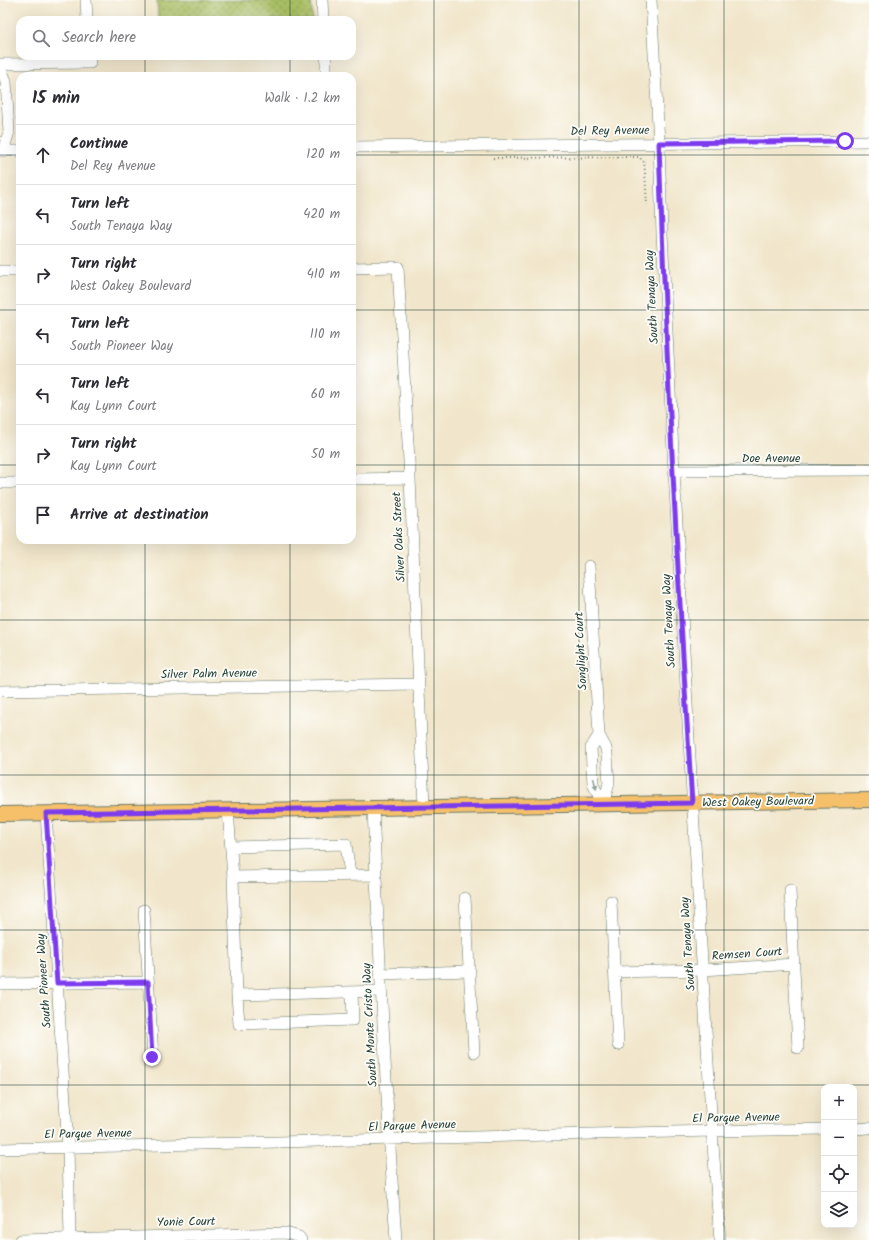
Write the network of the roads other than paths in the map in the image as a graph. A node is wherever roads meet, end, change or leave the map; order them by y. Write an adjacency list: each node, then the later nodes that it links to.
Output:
1 (86, 0): 4 (street)
2 (322, 0): 5 (street)
3 (651, 0): 12 (street, South Tenaya Way)
4 (87, 16)
5 (323, 16)
6 (75, 60): 8 (street)
7 (326, 60): 9 (street)
8 (0, 65): 10 (street)
9 (326, 72)
10 (4, 117): 14 (street)
11 (869, 141): 12 (street, Del Rey Avenue)
12 (659, 143): 13 (street, Del Rey Avenue); 20 (street, South Tenaya Way)
13 (356, 147)
14 (1, 149): 15 (street)
15 (16, 151)
16 (356, 268): 21 (street, Silver Oaks Street)
17 (0, 271): 18 (street)
18 (16, 271)
19 (869, 470): 20 (street, Doe Avenue)
20 (674, 471): 32 (street, South Tenaya Way)
21 (410, 478): 22 (street); 26 (street, Silver Oaks Street)
22 (356, 479)
23 (0, 483): 24 (street)
24 (16, 483)
25 (589, 566): 28 (street, Songlight Court)
26 (419, 684): 27 (street, Silver Palm Avenue); 34 (street, Silver Oaks Street)
27 (0, 691)
28 (599, 735): 29 (street, Songlight Court); 30 (street, Songlight Court)
29 (592, 764): 30 (street); 33 (street, Songlight Court, one-way to 33)
30 (607, 764): 33 (street, Songlight Court)
31 (869, 800): 32 (main road, West Oakey Boulevard)
32 (692, 803): 33 (main road, West Oakey Boulevard); 48 (street, South Tenaya Way)
33 (603, 805): 34 (main road, West Oakey Boulevard)
34 (424, 807): 35 (main road, West Oakey Boulevard)
35 (373, 808): 36 (main road, West Oakey Boulevard); 41 (street, South Monte Cristo Way)
36 (228, 810): 37 (main road, West Oakey Boulevard); 39 (street)
37 (46, 813): 38 (main road, West Oakey Boulevard); 53 (street, South Pioneer Way)
38 (0, 814)
39 (231, 847): 40 (street); 42 (street)
40 (350, 875): 41 (street); 42 (street)
41 (376, 875): 51 (street, South Monte Cristo Way)
42 (233, 877): 57 (street)
43 (790, 890): 47 (street, Remsen Court)
44 (465, 898): 49 (street)
45 (610, 901): 50 (street)
46 (144, 910): 52 (street)
47 (794, 964): 48 (street, Remsen Court); 59 (street, Remsen Court)
48 (703, 970): 50 (street, Remsen Court); 65 (street, South Tenaya Way)
49 (470, 971): 51 (street); 60 (street)
50 (614, 972): 58 (street)
51 (380, 974): 55 (street, South Monte Cristo Way)
52 (148, 982): 53 (street); 61 (street)
53 (57, 983): 54 (street); 67 (street, South Pioneer Way)
54 (0, 984)
55 (381, 991): 56 (street); 66 (street, South Monte Cristo Way)
56 (352, 992): 57 (street); 57 (street)
57 (237, 995)
58 (618, 1045)
59 (798, 1048)
60 (474, 1052)
61 (152, 1057)
62 (857, 1128): 63 (street)
63 (869, 1128)
64 (821, 1129): 65 (street, El Parque Avenue)
65 (712, 1131): 66 (street, El Parque Avenue); 73 (street, South Tenaya Way)
66 (389, 1139): 67 (street, El Parque Avenue); 72 (street, South Monte Cristo Way)
67 (68, 1147): 68 (street, El Parque Avenue); 69 (street)
68 (0, 1149)
69 (70, 1238): 70 (street, Yonie Court); 71 (street, Yonie Court)
70 (21, 1240)
71 (301, 1240)
72 (396, 1240)
73 (720, 1240)

